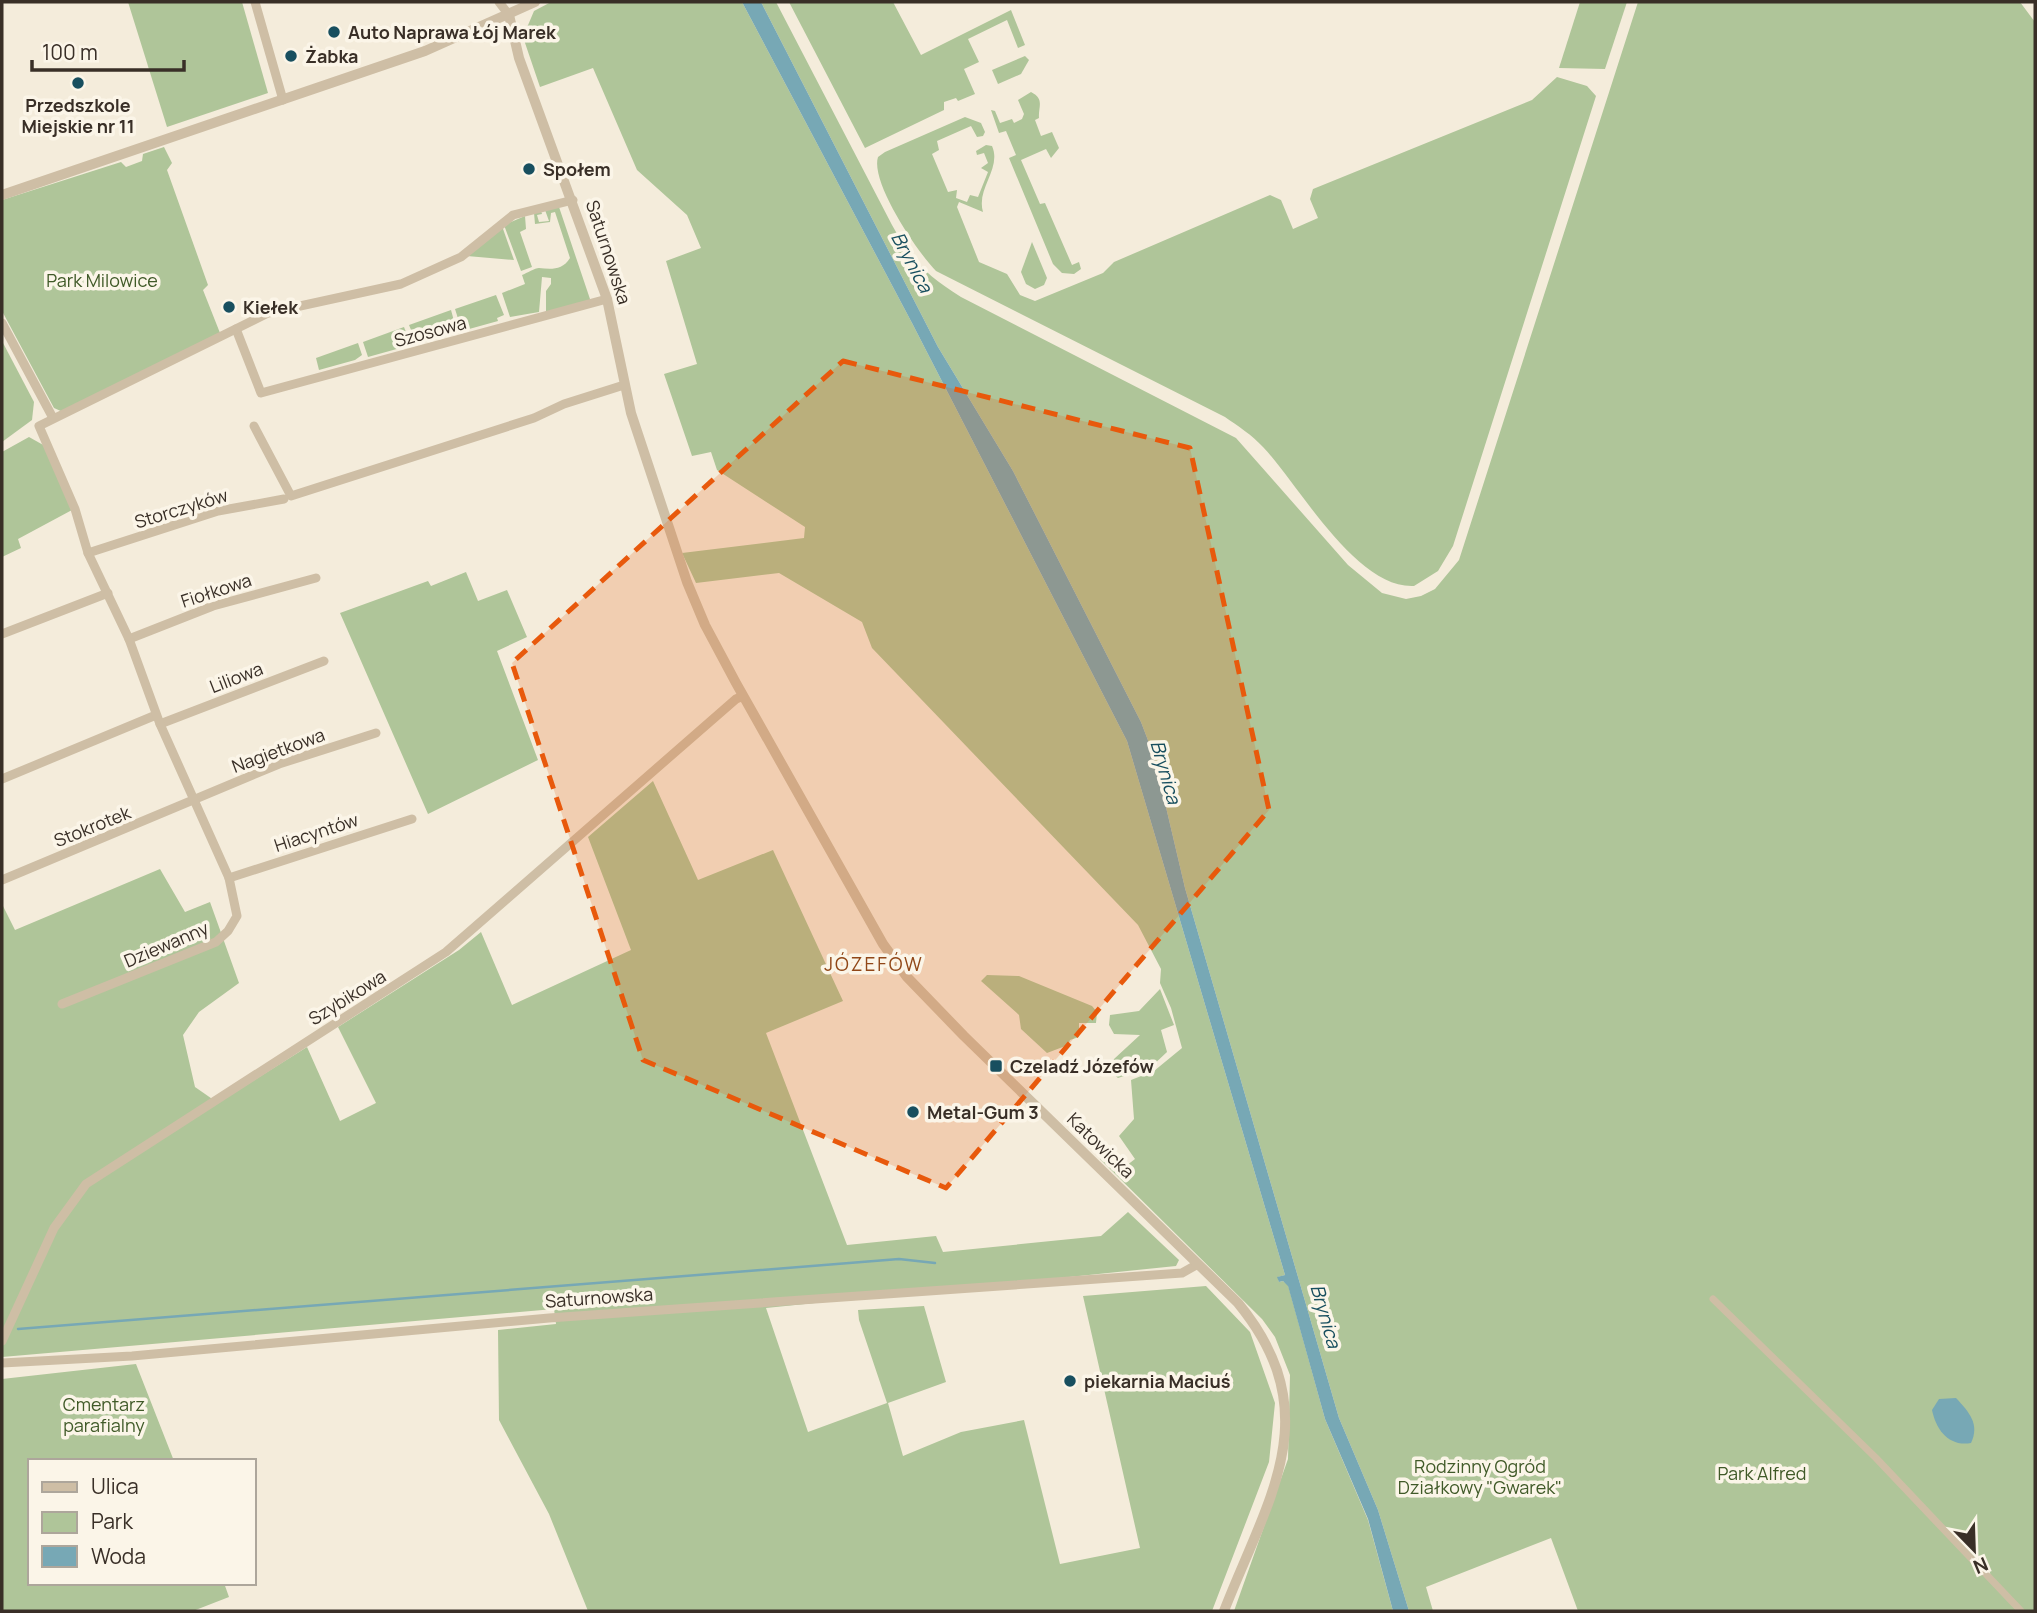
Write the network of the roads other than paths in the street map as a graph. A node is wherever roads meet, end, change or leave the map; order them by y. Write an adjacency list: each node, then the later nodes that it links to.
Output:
1 (256, 2): 6 (street)
2 (499, 2): 5 (street)
3 (512, 2): 5 (street)
4 (535, 2): 5 (street)
5 (509, 15): 6 (street); 8 (street, Saturnowska)
6 (283, 100): 7 (street)
7 (2, 195)
8 (573, 200): 9 (street, Saturnowska); 11 (street)
9 (607, 299): 11 (street, Szosowa); 12 (street, Saturnowska)
10 (2, 323): 13 (street)
11 (236, 329): 13 (street)
12 (624, 385): 15 (street); 22 (street, Saturnowska)
13 (53, 418): 16 (street)
14 (254, 426): 15 (street)
15 (287, 497): 16 (street, Storczyków)
16 (88, 553): 18 (street)
17 (316, 578): 20 (street, Fiołkowa)
18 (108, 593): 19 (street); 20 (street)
19 (2, 634)
20 (129, 639): 23 (street)
21 (324, 661): 23 (street, Liliowa)
22 (743, 696): 31 (street, Katowicka); 33 (street, Szybikowa)
23 (158, 719): 25 (street, Liliowa); 26 (street)
24 (376, 733): 26 (street, Nagietkowa)
25 (2, 779)
26 (193, 800): 28 (street); 29 (street, Stokrotek)
27 (412, 819): 28 (street, Hiacyntów)
28 (229, 878): 30 (street, Dziewanny)
29 (2, 880)
30 (61, 1004)
31 (1198, 1264): 34 (street, Saturnowska); 35 (street, Katowicka)
32 (1713, 1299): 36 (street)
33 (2, 1341)
34 (2, 1363)
35 (1224, 1611)
36 (2021, 1611)

